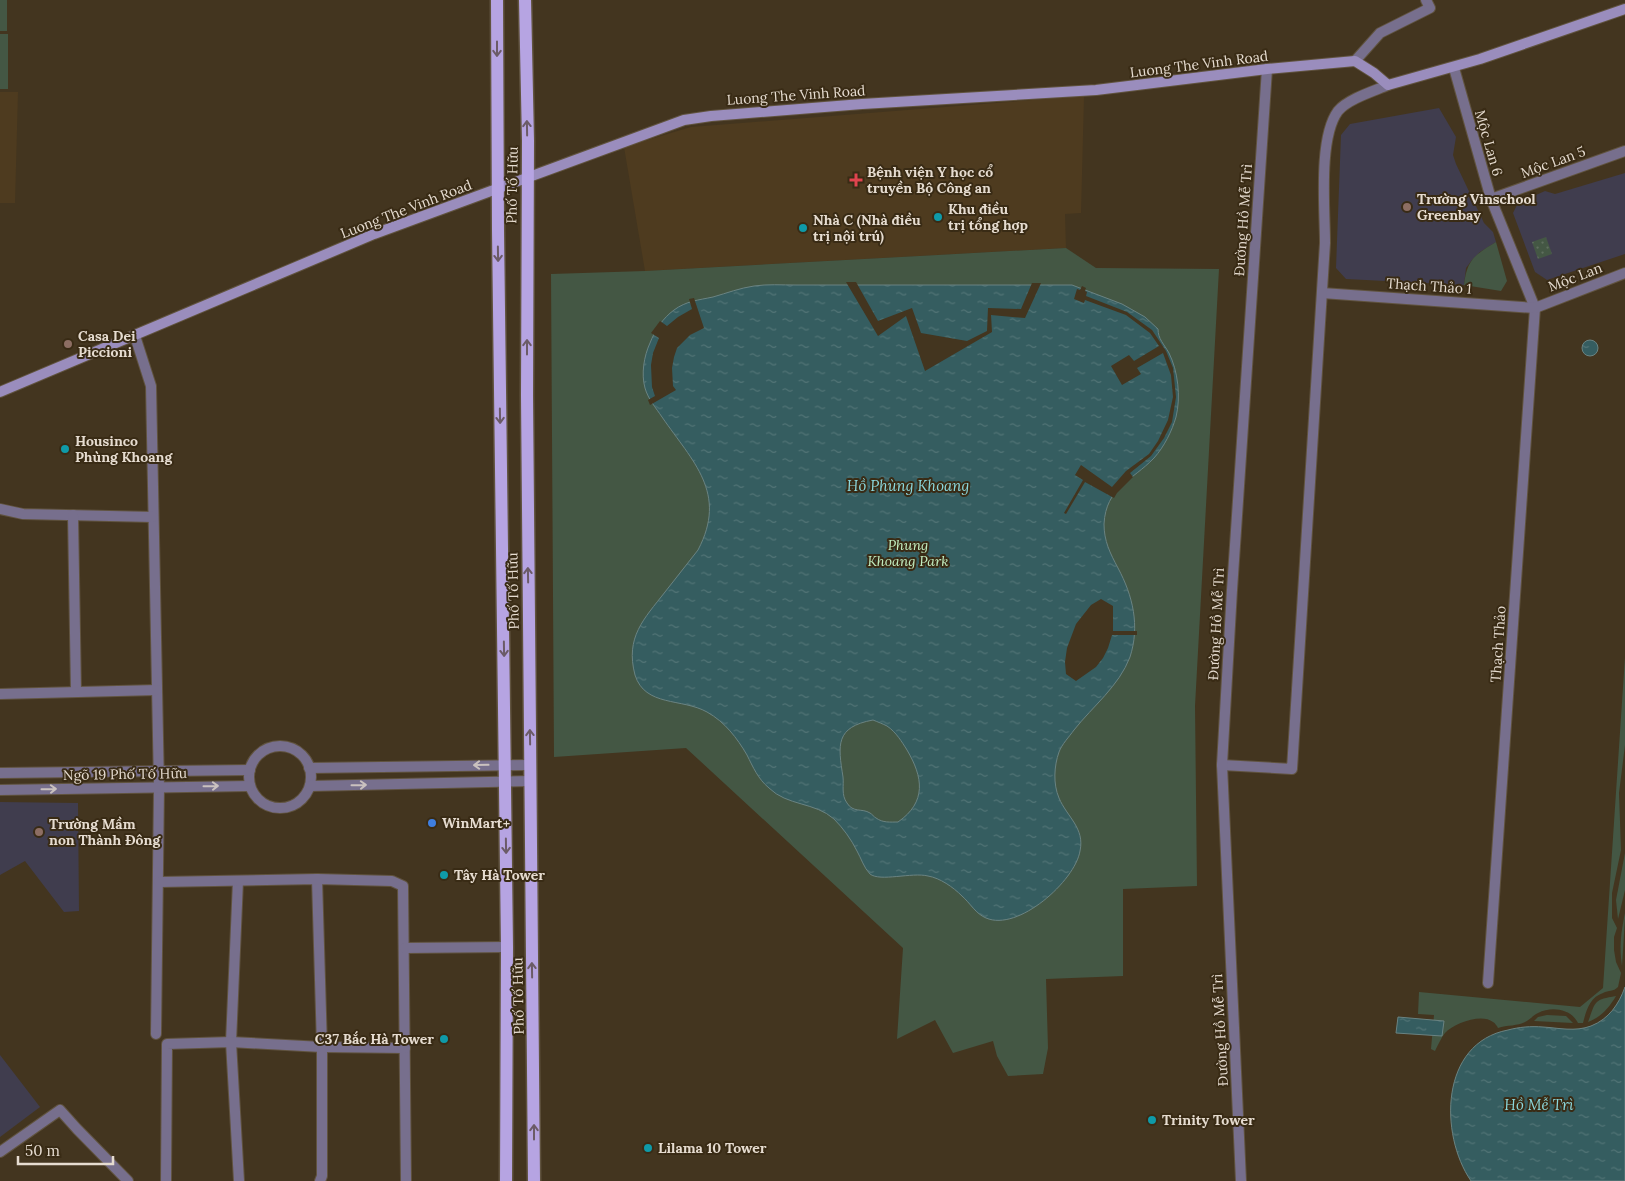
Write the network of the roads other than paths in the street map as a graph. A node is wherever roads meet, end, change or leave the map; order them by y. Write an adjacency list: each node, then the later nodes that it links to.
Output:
1 (497, 0): 11 (main road, Phố Tố Hữu, one-way to 11)
2 (525, 0): 10 (main road, Phố Tố Hữu, one-way to 2)
3 (1426, 0): 5 (street)
4 (1625, 10): 6 (street)
5 (1355, 61): 7 (street, Luong The Vinh Road); 8 (street)
6 (1454, 68): 8 (street); 12 (street, Mộc Lan 6)
7 (1267, 69): 10 (street, Luong The Vinh Road); 26 (street, Đường Hồ Mễ Trì)
8 (1388, 84): 14 (street)
9 (1625, 151): 12 (street, Mộc Lan 5)
10 (528, 177): 11 (street, Luong The Vinh Road); 25 (main road, Phố Tố Hữu, one-way to 10)
11 (498, 188): 16 (street, Luong The Vinh Road); 24 (main road, Phố Tố Hữu, one-way to 24)
12 (1491, 199): 15 (street, Mộc Lan 6)
13 (1625, 273): 15 (street, Mộc Lan)
14 (1322, 293): 15 (street, Thạch Thảo 1); 26 (street)
15 (1535, 308): 42 (street, Thạch Thảo)
16 (134, 336): 17 (street, Luong The Vinh Road); 20 (street)
17 (0, 392)
18 (0, 508): 19 (street)
19 (73, 515): 20 (street); 22 (street)
20 (153, 517): 21 (street)
21 (156, 690): 22 (street); 29 (street)
22 (76, 692): 23 (street)
23 (0, 694)
24 (505, 765): 25 (street); 27 (street, one-way to 27); 31 (main road, Phố Tố Hữu)
25 (530, 765): 32 (main road, Phố Tố Hữu)
26 (1222, 765): 55 (street, Đường Hồ Mễ Trì)
27 (310, 768): 28 (street); 34 (street)
28 (250, 770): 29 (street, Ngõ 19 Phố Tố Hữu); 33 (street)
29 (158, 771): 30 (street, Ngõ 19 Phố Tố Hữu); 35 (street)
30 (0, 773)
31 (506, 781): 32 (street); 34 (street, one-way to 31); 40 (main road, Phố Tố Hữu, one-way to 40)
32 (530, 781): 54 (main road, Phố Tố Hữu, one-way to 32)
33 (250, 786): 34 (street); 35 (street, Ngõ 19 Phố Tố Hữu, one-way to 33)
34 (310, 786)
35 (159, 787): 36 (street, Ngõ 19 Phố Tố Hữu, one-way to 35); 39 (street)
36 (0, 790)
37 (318, 879): 38 (street); 41 (street); 45 (street)
38 (238, 880): 39 (street); 44 (street)
39 (159, 882): 43 (street)
40 (507, 947): 41 (street); 53 (main road, Phố Tố Hữu)
41 (405, 948): 46 (street)
42 (1488, 983)
43 (156, 1034)
44 (231, 1042): 45 (street); 49 (street); 50 (street)
45 (322, 1047): 46 (street); 51 (street)
46 (405, 1048): 52 (street)
47 (0, 1152): 48 (street)
48 (128, 1181)
49 (166, 1181)
50 (239, 1181)
51 (320, 1181)
52 (406, 1181)
53 (506, 1181)
54 (534, 1181)
55 (1240, 1181)

